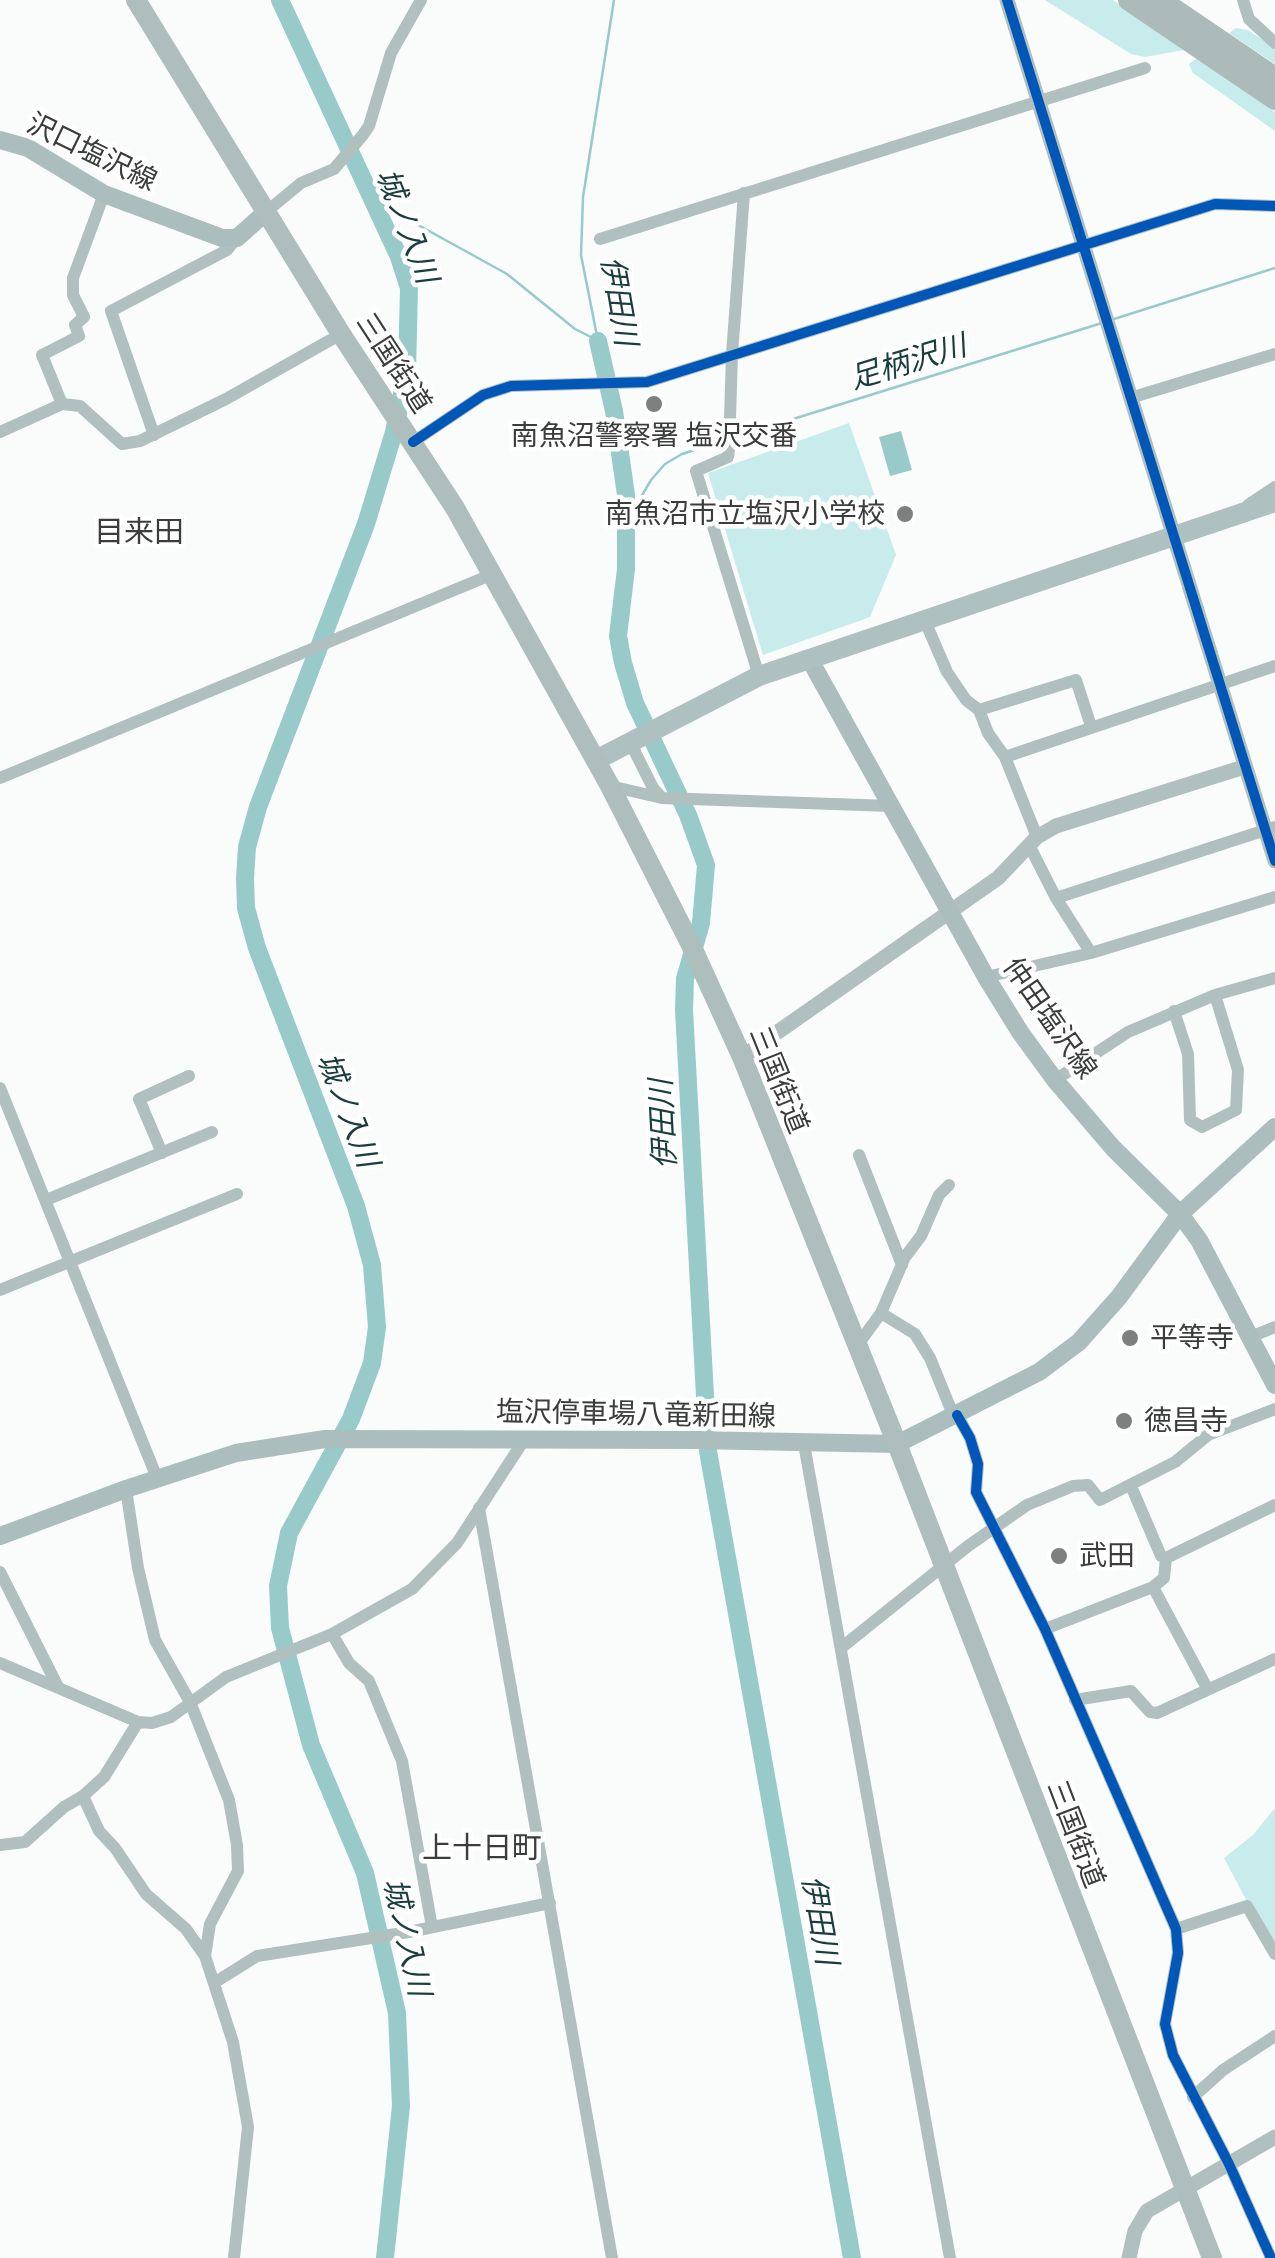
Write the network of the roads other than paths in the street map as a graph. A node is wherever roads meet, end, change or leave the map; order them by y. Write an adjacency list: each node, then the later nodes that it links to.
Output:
1 (136, 0): 17 (highway, 三国街道)
2 (421, 0): 17 (street)
3 (1008, 0): 12 (street)
4 (1130, 0): 7 (highway)
5 (1160, 0): 7 (highway)
6 (1243, 0): 8 (street)
7 (1192, 31): 10 (highway); 11 (highway)
8 (1271, 36)
9 (1145, 68): 12 (street)
10 (1275, 78)
11 (1275, 99)
12 (1037, 101): 15 (street); 20 (street)
13 (0, 140): 14 (main road, 沢口塩沢線)
14 (104, 194): 18 (main road, 沢口塩沢線); 25 (street)
15 (744, 194): 19 (street); 22 (street)
16 (1275, 206): 20 (street)
17 (266, 212): 18 (main road); 21 (highway, 三国街道)
18 (237, 238): 27 (street)
19 (600, 238)
20 (1084, 242): 22 (street); 24 (street)
21 (341, 334): 27 (street); 28 (highway, 三国街道)
22 (732, 354): 28 (street); 38 (street)
23 (1275, 354): 24 (street)
24 (1130, 398): 33 (street)
25 (62, 404): 26 (street); 27 (street)
26 (0, 432)
27 (154, 435)
28 (414, 442): 34 (highway, 三国街道)
29 (1275, 487): 32 (street)
30 (1275, 502): 32 (main road)
31 (1275, 514): 32 (street)
32 (1228, 518): 33 (main road)
33 (1174, 536): 35 (main road); 39 (street)
34 (492, 574): 44 (highway, 三国街道); 46 (street)
35 (925, 621): 36 (main road); 40 (street)
36 (810, 660): 38 (main road); 49 (main road, 仲田塩沢線)
37 (1275, 666): 39 (street)
38 (759, 676): 42 (main road)
39 (1220, 684): 41 (street); 45 (street)
40 (980, 710): 41 (street); 43 (street)
41 (1091, 726): 43 (street)
42 (630, 742): 44 (main road); 48 (street)
43 (1005, 757): 51 (street)
44 (596, 760): 47 (highway, 三国街道)
45 (1244, 766): 50 (street); 51 (street)
46 (0, 778)
47 (610, 786): 48 (street); 61 (highway, 三国街道)
48 (662, 798): 49 (street)
49 (891, 806): 55 (main road, 仲田塩沢線)
50 (1270, 829): 52 (street); 54 (street)
51 (1033, 841): 54 (street); 55 (street)
52 (1275, 862)
53 (1275, 897): 56 (street)
54 (1056, 898): 56 (street)
55 (952, 911): 57 (main road, 仲田塩沢線); 61 (street)
56 (1091, 953): 57 (street)
57 (986, 977): 63 (main road, 仲田塩沢線)
58 (1275, 978): 59 (street)
59 (1216, 995): 60 (street); 60 (street)
60 (1174, 1011): 63 (street)
61 (742, 1057): 79 (highway, 三国街道)
62 (189, 1076): 67 (street)
63 (1055, 1080): 72 (main road, 仲田塩沢線)
64 (0, 1088): 71 (street)
65 (1275, 1128): 72 (main road)
66 (212, 1132): 67 (street)
67 (162, 1153): 71 (street)
68 (858, 1155): 74 (street)
69 (949, 1185): 74 (street)
70 (238, 1194): 73 (street)
71 (46, 1200): 73 (street)
72 (1180, 1214): 78 (main road, 仲田塩沢線); 82 (main road)
73 (69, 1262): 75 (street); 86 (street)
74 (902, 1265): 76 (street)
75 (0, 1290)
76 (881, 1313): 79 (street); 82 (street)
77 (1275, 1327): 78 (street)
78 (1250, 1337): 80 (main road, 仲田塩沢線)
79 (857, 1346): 85 (highway, 三国街道)
80 (1275, 1386)
81 (1275, 1409): 87 (street)
82 (956, 1416): 85 (main road); 91 (street)
83 (524, 1440): 84 (main road, 塩沢停車場八竜新田線); 86 (main road, 塩沢停車場八竜新田線); 90 (street)
84 (804, 1444): 85 (main road, 塩沢停車場八竜新田線); 99 (street)
85 (896, 1444): 94 (highway, 三国街道)
86 (157, 1478): 88 (main road)
87 (1131, 1486): 91 (street); 93 (street)
88 (126, 1488): 92 (main road); 105 (street)
89 (1275, 1505): 93 (street)
90 (480, 1508): 98 (street); 109 (street)
91 (995, 1526): 94 (street); 97 (street)
92 (0, 1536)
93 (1166, 1558): 96 (street)
94 (942, 1568): 99 (street); 119 (highway, 三国街道)
95 (0, 1572): 102 (street)
96 (1154, 1588): 97 (street); 103 (street)
97 (1045, 1629): 104 (street)
98 (332, 1634): 105 (street); 110 (street)
99 (842, 1648): 122 (street)
100 (1275, 1659): 103 (street)
101 (0, 1663): 102 (street)
102 (57, 1685): 106 (street)
103 (1207, 1688): 104 (street)
104 (1075, 1700): 111 (street)
105 (190, 1702): 106 (street); 113 (street)
106 (138, 1722): 107 (street)
107 (83, 1796): 108 (street); 113 (street)
108 (0, 1844)
109 (550, 1903): 110 (street); 121 (street)
110 (432, 1927): 114 (street)
111 (1176, 1929): 112 (street); 116 (street)
112 (1275, 1954)
113 (205, 1956): 114 (street)
114 (214, 1983): 120 (street)
115 (1275, 2036): 116 (street)
116 (1193, 2096): 118 (street)
117 (1273, 2142): 118 (street)
118 (1230, 2164): 119 (street); 125 (street)
119 (1184, 2188): 123 (street); 124 (highway, 三国街道)
120 (234, 2258)
121 (612, 2258)
122 (950, 2258)
123 (1129, 2258)
124 (1212, 2258)
125 (1271, 2258)

